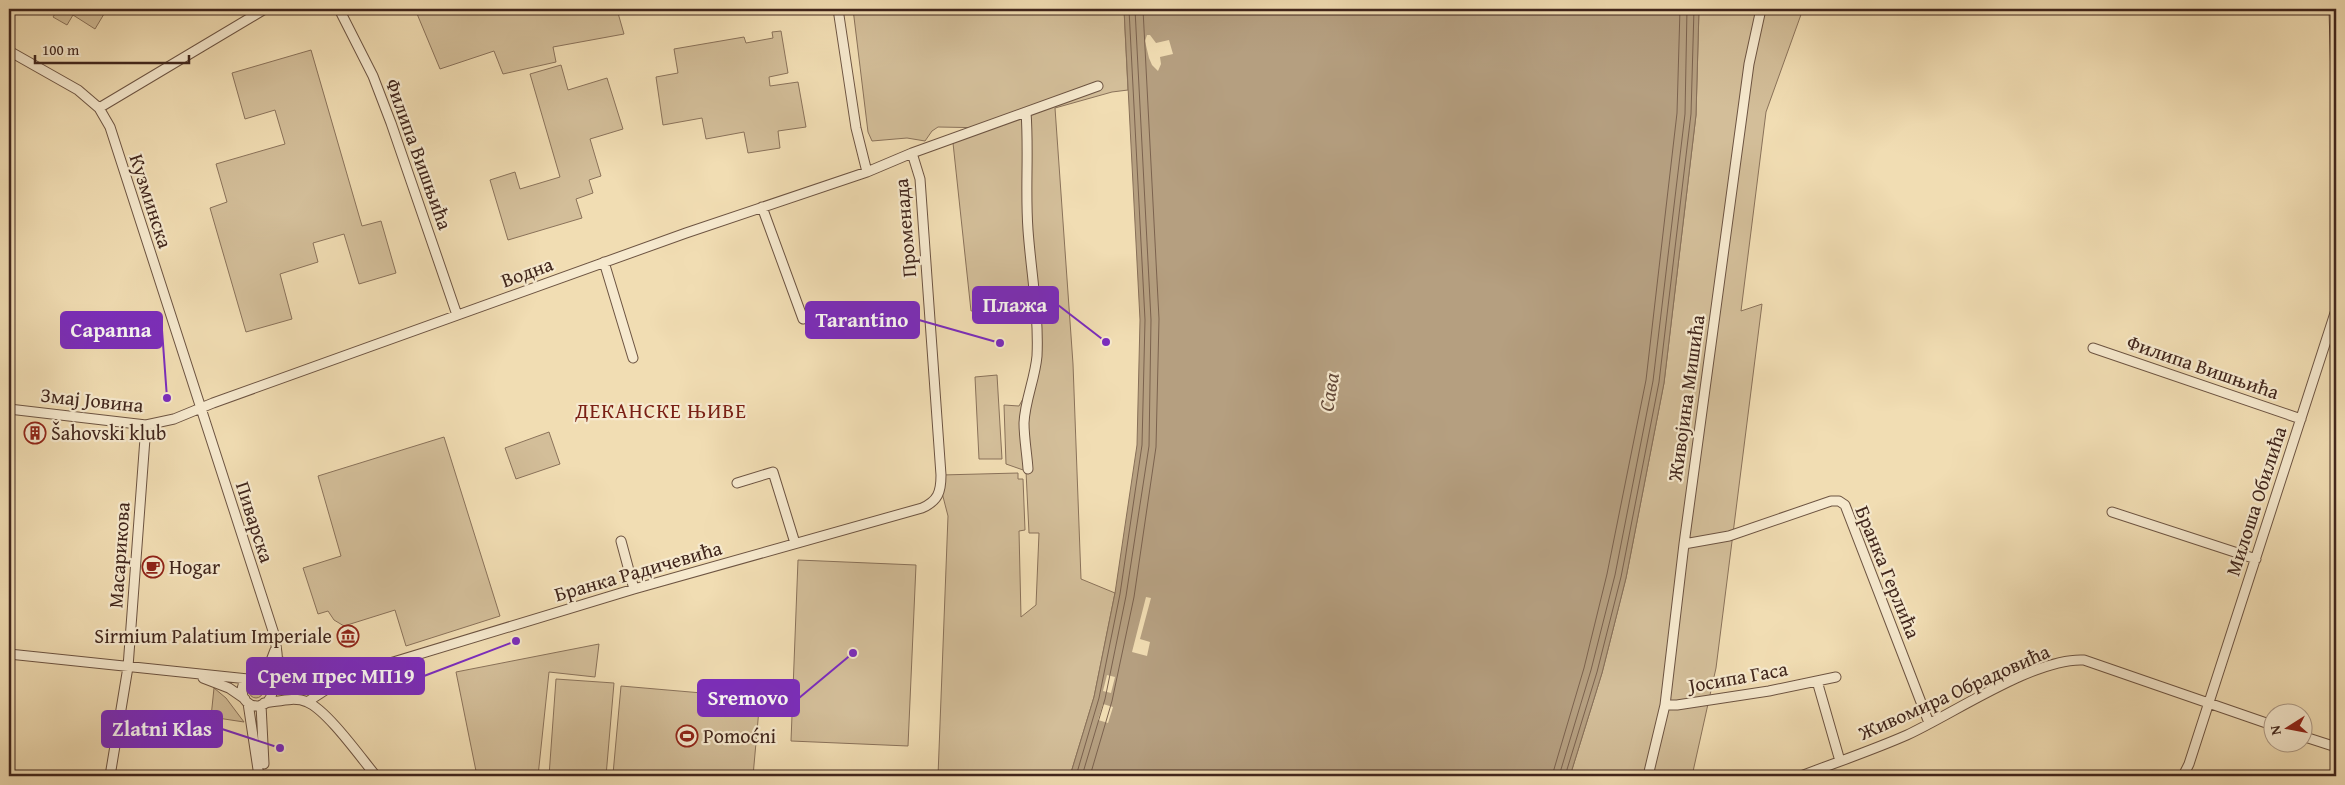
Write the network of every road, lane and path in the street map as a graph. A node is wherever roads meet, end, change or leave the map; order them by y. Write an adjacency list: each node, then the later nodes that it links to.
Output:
1 (265, 9): 9 (street)
2 (339, 9): 16 (street, Филипа Вишњића)
3 (838, 9): 12 (street)
4 (1761, 9): 30 (street, Живојина Мишића)
5 (2334, 9): 7 (street)
6 (9, 51): 9 (street, Кузминска)
7 (2336, 79)
8 (1098, 86): 10 (street)
9 (99, 108): 20 (street, Кузминска)
10 (1026, 112): 11 (street); 24 (street)
11 (912, 153): 12 (street, Променада); 26 (street, Променада)
12 (867, 172): 13 (street, Водна)
13 (762, 207): 14 (street, Водна); 17 (street)
14 (604, 262): 16 (street, Водна); 19 (street)
15 (2336, 310): 22 (street, Милоша Обилића)
16 (457, 315): 20 (street, Водна)
17 (803, 319)
18 (2093, 348): 22 (street, Филипа Вишњића)
19 (633, 358)
20 (199, 408): 23 (street, Змај Јовина); 33 (street, Пиварска)
21 (9, 409): 23 (street, Змај Јовина)
22 (2302, 419): 31 (street, Милоша Обилића)
23 (146, 426): 35 (street, Масарикова)
24 (1028, 468)
25 (737, 483): 29 (street)
26 (937, 498): 29 (street, Бранка Радичевића)
27 (2112, 512): 31 (street)
28 (621, 541): 32 (street)
29 (795, 543): 32 (street, Бранка Радичевића)
30 (1684, 544): 47 (street, Живојина Мишића); 49 (street, Бранка Герлића)
31 (2256, 559): 45 (street, Милоша Обилића)
32 (634, 589): 37 (street, Бранка Радичевића)
33 (276, 647): 39 (street); 41 (street, Пиварска); 42 (street, Пиварска)
34 (9, 654): 35 (street)
35 (128, 667): 36 (street); 53 (street, Масарикова)
36 (198, 676): 39 (street); 43 (street)
37 (347, 676): 42 (street, Бранка Радичевића); 44 (street, Бранка Радичевића)
38 (1836, 677): 40 (street, Јосипа Гаса)
39 (252, 678): 41 (street); 43 (street)
40 (1817, 681): 47 (street, Јосипа Гаса); 52 (street, Јосипа Гаса)
41 (270, 685): 42 (street, Бранка Радичевића); 46 (street)
42 (301, 690): 44 (street, Пиварска)
43 (246, 701): 46 (street); 54 (street)
44 (307, 702): 46 (street); 55 (street)
45 (2208, 703): 48 (street, Живомира Обрадовића); 49 (street, Живомира Обрадовића); 58 (street, Милоша Обилића)
46 (262, 704): 54 (street)
47 (1665, 705): 56 (street, Живојина Мишића)
48 (2262, 722)
49 (1929, 723): 52 (street, Живомира Обрадовића)
50 (2312, 739): 51 (street)
51 (2336, 747)
52 (1840, 761): 57 (street, Живомира Обрадовића)
53 (110, 776)
54 (260, 776)
55 (376, 776)
56 (1648, 776)
57 (1801, 776)
58 (2183, 776)

